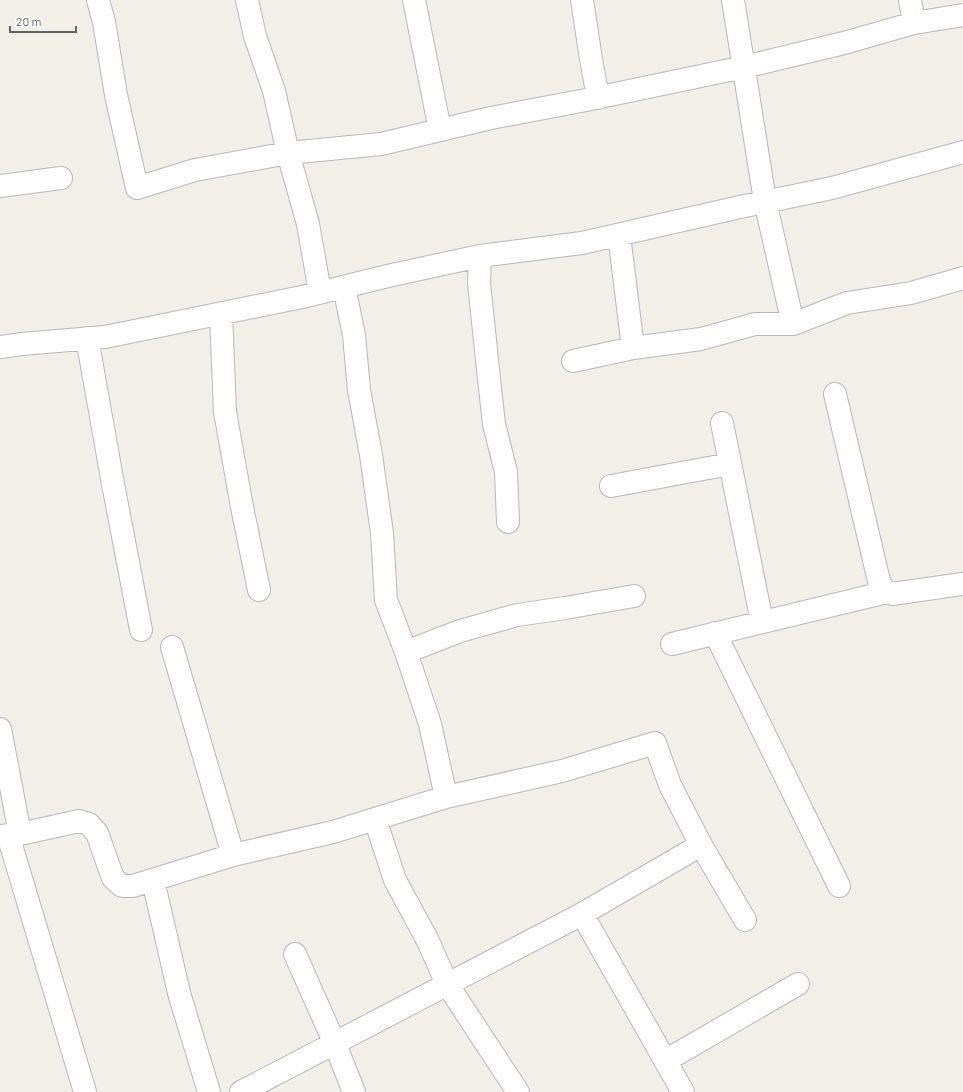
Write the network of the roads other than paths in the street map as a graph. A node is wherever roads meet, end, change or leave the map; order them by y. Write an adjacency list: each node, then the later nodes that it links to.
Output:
1 (98, 0): 13 (street)
2 (247, 0): 13 (street)
3 (414, 0): 11 (street)
4 (582, 0): 10 (street)
5 (733, 0): 9 (street)
6 (910, 0): 8 (street)
7 (963, 15): 8 (street)
8 (914, 23): 9 (street)
9 (744, 67): 10 (street); 16 (street)
10 (598, 98): 11 (street)
11 (440, 130): 13 (street)
12 (963, 152): 16 (street)
13 (288, 153): 21 (street)
14 (61, 178): 15 (street)
15 (0, 186)
16 (766, 202): 17 (street); 23 (street)
17 (619, 235): 18 (street); 26 (street)
18 (480, 256): 20 (street); 32 (street)
19 (963, 278): 23 (street)
20 (344, 287): 21 (street); 42 (street)
21 (320, 292): 22 (street)
22 (221, 314): 24 (street); 34 (street)
23 (792, 324): 26 (street)
24 (87, 338): 25 (street); 38 (street)
25 (0, 347)
26 (633, 348): 27 (street)
27 (573, 361)
28 (835, 394): 35 (street)
29 (722, 423): 30 (street)
30 (730, 464): 31 (street); 37 (street)
31 (611, 486)
32 (508, 522)
33 (963, 584): 35 (street)
34 (259, 590)
35 (886, 592): 37 (street)
36 (634, 596): 42 (street)
37 (762, 622): 39 (street)
38 (141, 630)
39 (715, 633): 40 (street); 50 (street)
40 (672, 644)
41 (172, 647): 48 (street)
42 (406, 652): 44 (street)
43 (0, 729): 46 (street)
44 (446, 798): 45 (street); 47 (street)
45 (375, 819): 48 (street); 54 (street)
46 (9, 835): 49 (street); 58 (street)
47 (701, 845): 51 (street); 52 (street)
48 (233, 855): 49 (street)
49 (153, 880): 59 (street)
50 (839, 886)
51 (582, 914): 54 (street); 57 (street)
52 (745, 920)
53 (295, 954): 56 (street)
54 (447, 984): 56 (street); 62 (street)
55 (798, 984): 57 (street)
56 (335, 1044): 60 (street); 61 (street)
57 (666, 1061): 63 (street)
58 (84, 1092)
59 (208, 1092)
60 (241, 1092)
61 (354, 1092)
62 (518, 1092)
63 (683, 1092)

